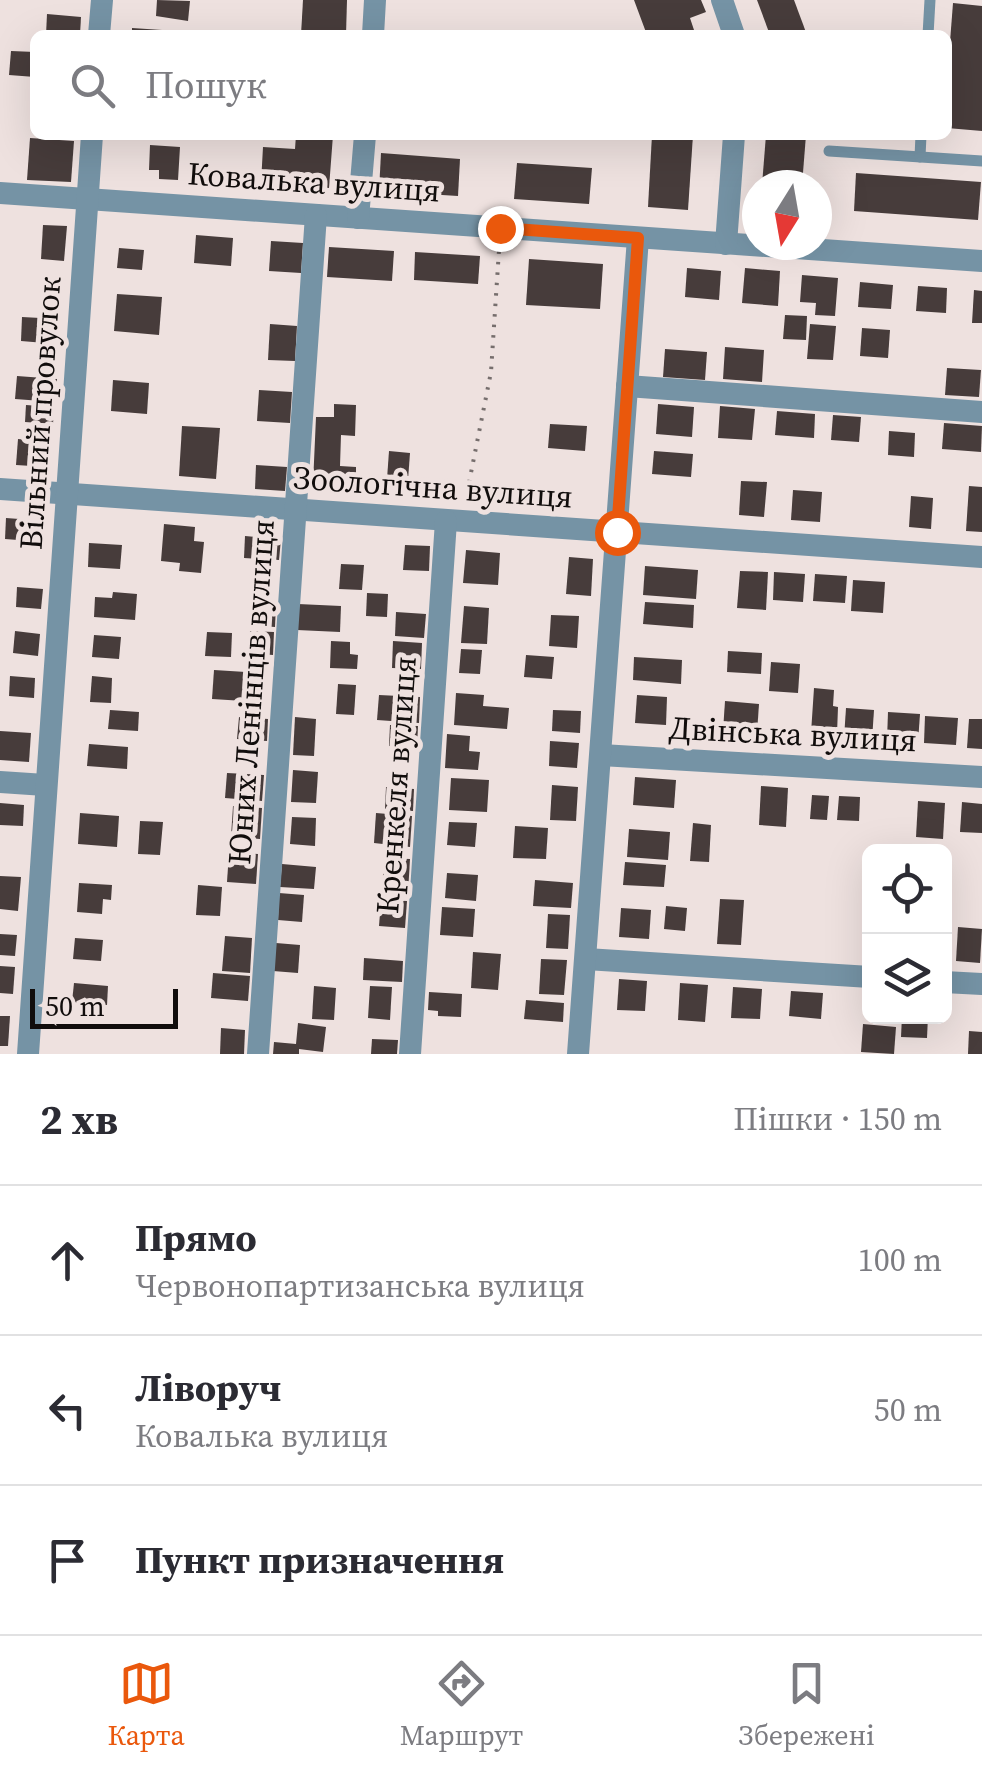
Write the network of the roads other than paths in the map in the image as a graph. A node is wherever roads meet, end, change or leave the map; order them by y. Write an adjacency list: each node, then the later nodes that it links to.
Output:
1 (102, 0): 5 (street)
2 (375, 0): 6 (street)
3 (722, 0): 7 (street)
4 (930, 0): 8 (lane)
5 (99, 30)
6 (372, 30)
7 (732, 30)
8 (928, 30)
9 (92, 140): 17 (street, Вільний провулок)
10 (364, 140): 19 (street)
11 (734, 140): 21 (street)
12 (921, 140): 14 (lane)
13 (829, 151): 14 (lane)
14 (920, 157): 15 (lane)
15 (982, 161)
16 (0, 193): 17 (street, Ковалька вулиця)
17 (88, 199): 18 (street, Ковалька вулиця); 26 (street, Вільний провулок)
18 (316, 215): 19 (street, Ковалька вулиця); 27 (street, Юних Ленінців вулиця)
19 (358, 218): 20 (street, Ковалька вулиця)
20 (638, 238): 21 (street, Ковалька вулиця); 23 (street)
21 (726, 244): 22 (street, Ковалька вулиця)
22 (982, 261)
23 (628, 386): 24 (street); 29 (street)
24 (982, 412)
25 (0, 490): 26 (street, Зоологічна вулиця)
26 (68, 494): 27 (street, Зоологічна вулиця); 34 (street, Вільний провулок)
27 (296, 510): 28 (street, Зоологічна вулиця); 40 (street, Юних Ленінців вулиця)
28 (454, 521): 29 (street, Зоологічна вулиця); 41 (street, Кренкеля вулиця)
29 (617, 532): 30 (street, Зоологічна вулиця); 31 (street)
30 (982, 557)
31 (601, 755): 32 (street, Двінська вулиця); 35 (street)
32 (982, 777)
33 (0, 782): 34 (street)
34 (45, 785): 39 (street, Вільний провулок)
35 (586, 959): 36 (street); 42 (street)
36 (862, 976)
37 (952, 982): 38 (street)
38 (982, 984)
39 (28, 1054)
40 (258, 1054)
41 (410, 1054)
42 (578, 1054)

